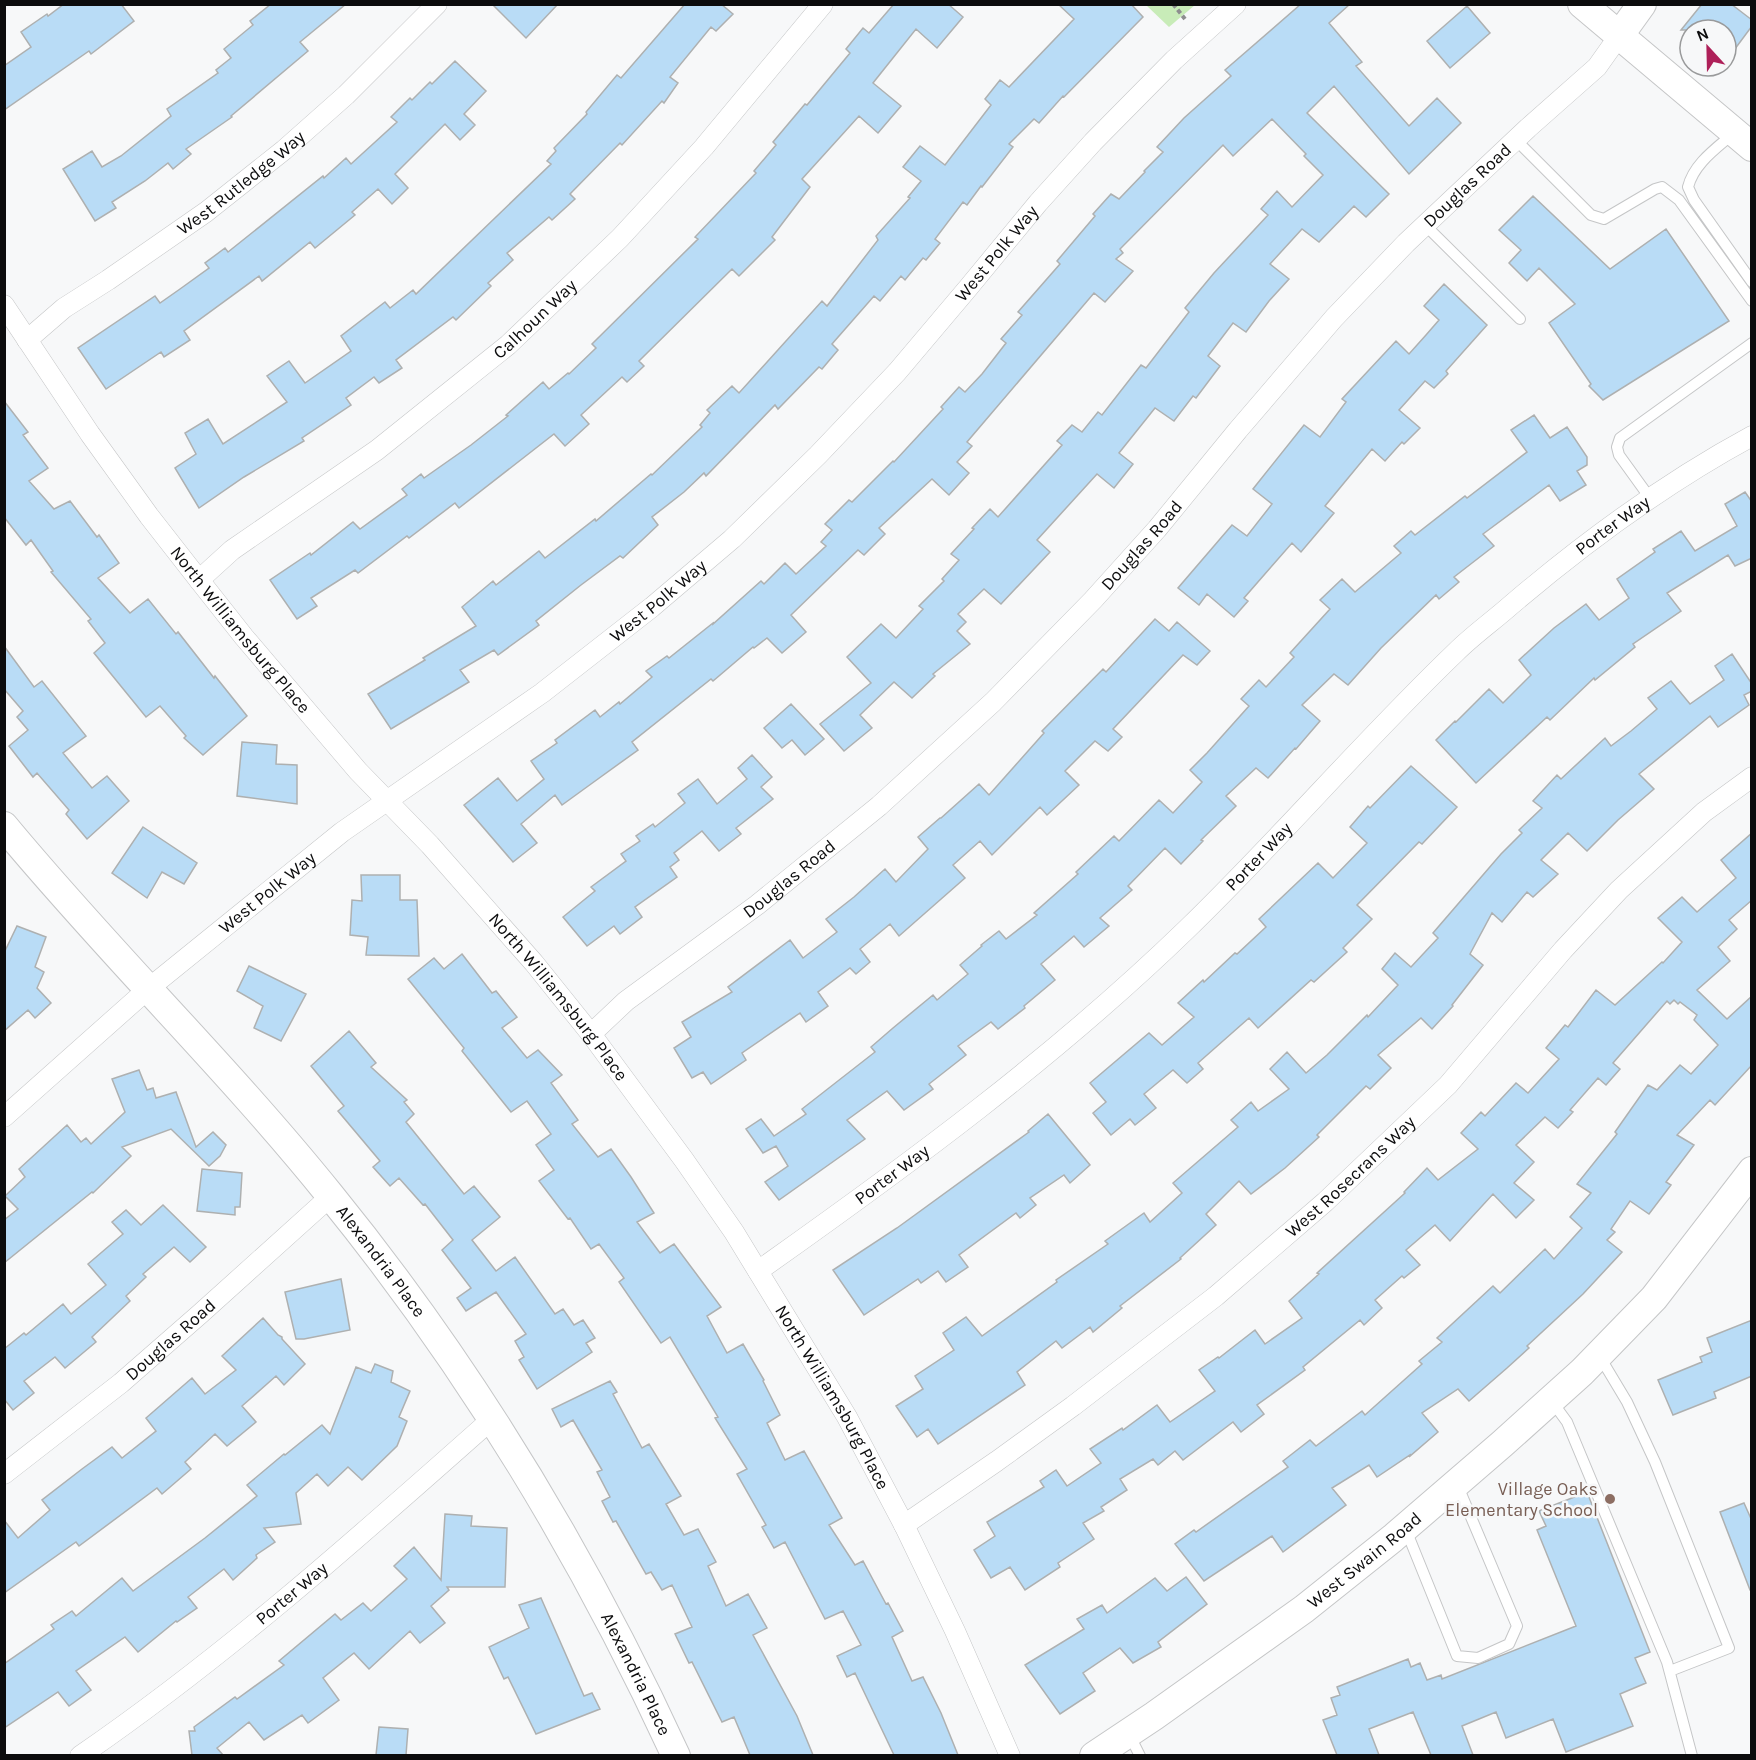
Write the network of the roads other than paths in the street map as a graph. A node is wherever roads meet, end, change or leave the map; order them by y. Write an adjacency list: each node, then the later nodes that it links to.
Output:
1 (437, 4): 14 (street, West Rutledge Way)
2 (823, 4): 18 (street, Calhoun Way)
3 (1236, 4): 20 (street, West Polk Way)
4 (1582, 4): 6 (street)
5 (1642, 4): 6 (street, Douglas Road)
6 (1619, 36): 7 (street, Douglas Road); 8 (street)
7 (1516, 140): 9 (street, Douglas Road); 11 (lane)
8 (1743, 140): 10 (lane)
9 (1425, 225): 13 (lane); 23 (street, Douglas Road)
10 (1752, 282)
11 (1752, 301)
12 (4, 305): 14 (street, North Williamsburg Place)
13 (1520, 319)
14 (27, 340): 18 (street, North Williamsburg Place)
15 (1752, 343): 17 (lane)
16 (1752, 436): 17 (street, Porter Way)
17 (1650, 498): 27 (street, Porter Way)
18 (199, 580): 20 (street, North Williamsburg Place)
19 (1752, 777): 33 (street, West Rosecrans Way)
20 (388, 801): 22 (street, West Polk Way); 23 (street, North Williamsburg Place)
21 (4, 826): 22 (street, Alexandria Place)
22 (148, 989): 24 (street, West Polk Way); 26 (street, Alexandria Place)
23 (591, 1034): 27 (street, North Williamsburg Place)
24 (4, 1117)
25 (1752, 1171): 28 (street, West Swain Road)
26 (331, 1196): 30 (street, Alexandria Place); 31 (street, Douglas Road)
27 (758, 1271): 33 (street, North Williamsburg Place)
28 (1599, 1354): 29 (street, West Swain Road); 35 (lane)
29 (1551, 1400): 32 (street, West Swain Road); 35 (lane)
30 (492, 1419): 37 (street, Porter Way); 38 (street, Alexandria Place)
31 (4, 1474)
32 (1457, 1484): 34 (street, West Swain Road); 34 (lane)
33 (904, 1526): 39 (street, North Williamsburg Place)
34 (1405, 1527): 36 (street, West Swain Road)
35 (1670, 1671): 41 (lane)
36 (1134, 1744): 40 (street, West Swain Road)
37 (80, 1755)
38 (676, 1755)
39 (1010, 1755)
40 (1094, 1755)
41 (1692, 1755)

